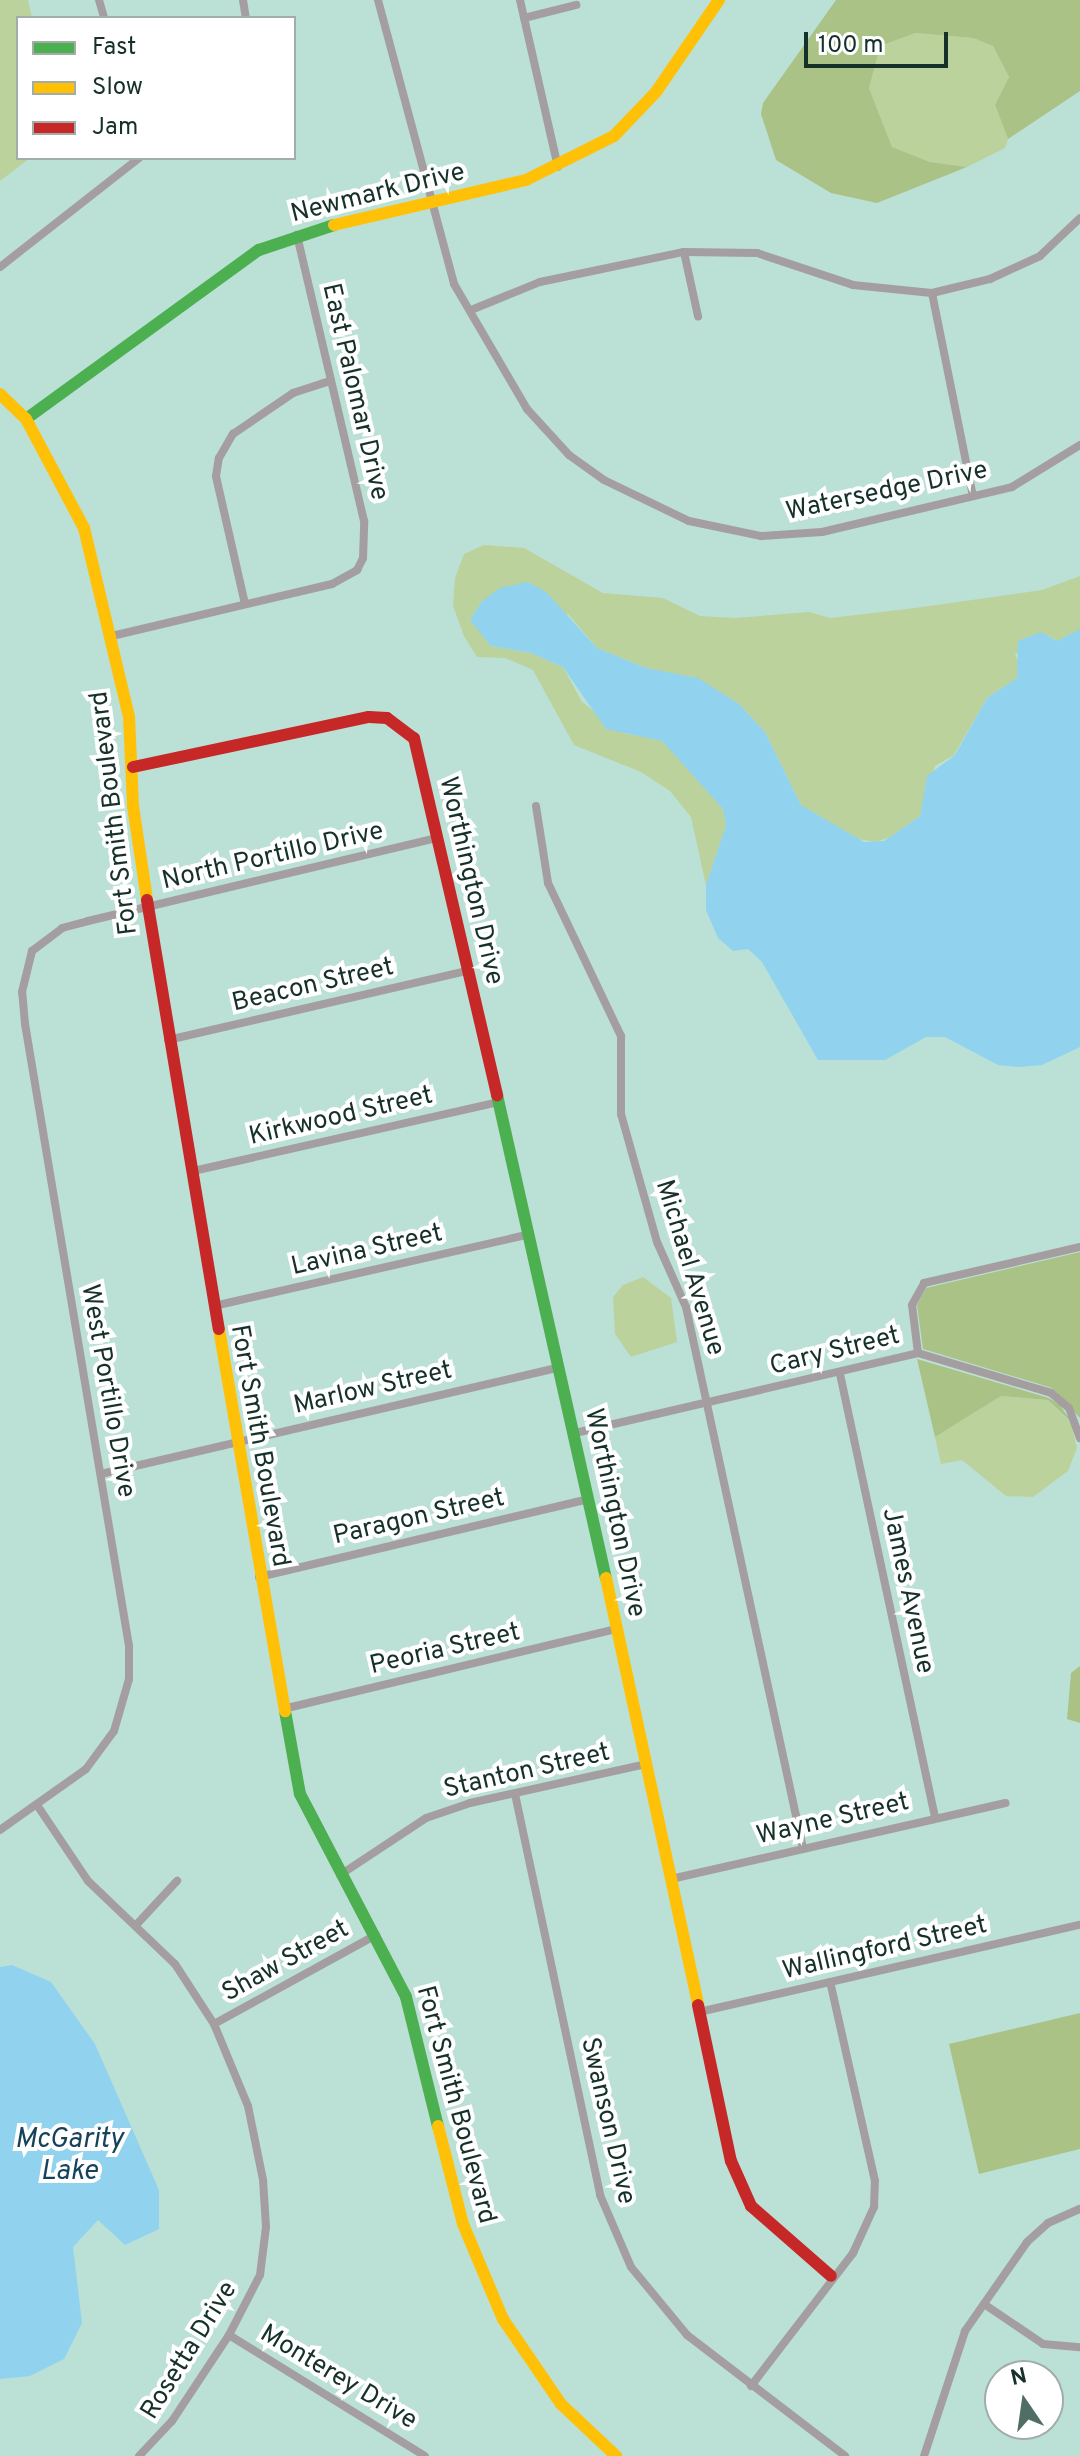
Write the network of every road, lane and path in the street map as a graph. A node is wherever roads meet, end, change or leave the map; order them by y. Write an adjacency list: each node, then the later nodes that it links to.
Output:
1 (378, 0): 8 (street, Watersedge Drive)
2 (520, 0): 5 (street)
3 (719, 0): 7 (street, Newmark Drive)
4 (576, 5): 5 (street)
5 (524, 18): 7 (street)
6 (136, 160): 12 (street)
7 (558, 168): 8 (street, Newmark Drive)
8 (429, 203): 10 (street, Newmark Drive); 14 (street, Watersedge Drive)
9 (1080, 218): 13 (street)
10 (297, 235): 16 (street, East Palomar Drive); 18 (street, Newmark Drive)
11 (684, 252): 13 (street); 14 (street); 15 (street)
12 (0, 267)
13 (932, 293): 20 (street)
14 (471, 310): 20 (street, Watersedge Drive)
15 (698, 316)
16 (331, 381): 21 (street); 21 (street, East Palomar Drive)
17 (0, 394): 18 (street, Fort Smith Boulevard)
18 (26, 419): 22 (street, Fort Smith Boulevard)
19 (1080, 445): 20 (street, Watersedge Drive)
20 (973, 496)
21 (245, 604): 22 (street)
22 (112, 636): 23 (street, Fort Smith Boulevard)
23 (133, 767): 25 (street, Worthington Drive); 26 (street, Fort Smith Boulevard)
24 (536, 806): 38 (street, Michael Avenue)
25 (437, 838): 26 (street, North Portillo Drive); 28 (street, Worthington Drive)
26 (147, 908): 27 (street, North Portillo Drive); 29 (street, Fort Smith Boulevard)
27 (32, 951): 42 (street, West Portillo Drive)
28 (468, 971): 29 (street, Beacon Street); 30 (street, Worthington Drive)
29 (168, 1040): 31 (street, Fort Smith Boulevard)
30 (499, 1102): 31 (street, Kirkwood Street); 32 (street, Worthington Drive)
31 (193, 1171): 34 (street, Fort Smith Boulevard)
32 (530, 1234): 34 (street, Lavina Street); 36 (street, Worthington Drive)
33 (1080, 1247): 35 (street)
34 (214, 1306): 41 (street, Fort Smith Boulevard)
35 (918, 1353): 37 (street, Cary Street); 40 (street)
36 (560, 1367): 39 (street, Worthington Drive); 41 (street, Marlow Street)
37 (840, 1374): 38 (street, Cary Street); 51 (street, James Avenue)
38 (706, 1403): 39 (street, Cary Street); 53 (street, Michael Avenue)
39 (575, 1433): 43 (street, Worthington Drive)
40 (1080, 1438)
41 (237, 1440): 42 (street, Marlow Street); 44 (street, Fort Smith Boulevard)
42 (101, 1474): 50 (street, West Portillo Drive)
43 (589, 1499): 44 (street, Paragon Street); 45 (street, Worthington Drive)
44 (259, 1577): 46 (street, Fort Smith Boulevard)
45 (616, 1629): 46 (street, Peoria Street); 47 (street, Worthington Drive)
46 (283, 1709): 54 (street, Fort Smith Boulevard)
47 (646, 1764): 48 (street, Stanton Street); 55 (street, Worthington Drive)
48 (515, 1794): 54 (street, Stanton Street); 68 (street, Swanson Drive)
49 (1005, 1803): 51 (street, Wayne Street)
50 (37, 1805): 52 (street, West Portillo Drive); 57 (street, Rosetta Drive)
51 (935, 1817): 53 (street, Wayne Street)
52 (0, 1830)
53 (803, 1848): 55 (street, Wayne Street)
54 (340, 1875): 59 (street, Fort Smith Boulevard)
55 (671, 1879): 61 (street, Worthington Drive)
56 (177, 1881): 57 (street)
57 (137, 1924): 62 (street, Rosetta Drive)
58 (1080, 1925): 60 (street, Wallingford Street)
59 (376, 1935): 62 (street, Shaw Street); 71 (street, Fort Smith Boulevard)
60 (830, 1982): 61 (street, Wallingford Street); 64 (street)
61 (699, 2012): 64 (street, Worthington Drive)
62 (214, 2024): 66 (street, Rosetta Drive)
63 (1080, 2209): 65 (street)
64 (831, 2276): 68 (street)
65 (984, 2304): 67 (street); 73 (street)
66 (229, 2335): 69 (street, Rosetta Drive); 70 (street, Monterey Drive)
67 (1080, 2347)
68 (751, 2386): 72 (street, Swanson Drive)
69 (139, 2456)
70 (425, 2456)
71 (616, 2456)
72 (845, 2456)
73 (924, 2456)

